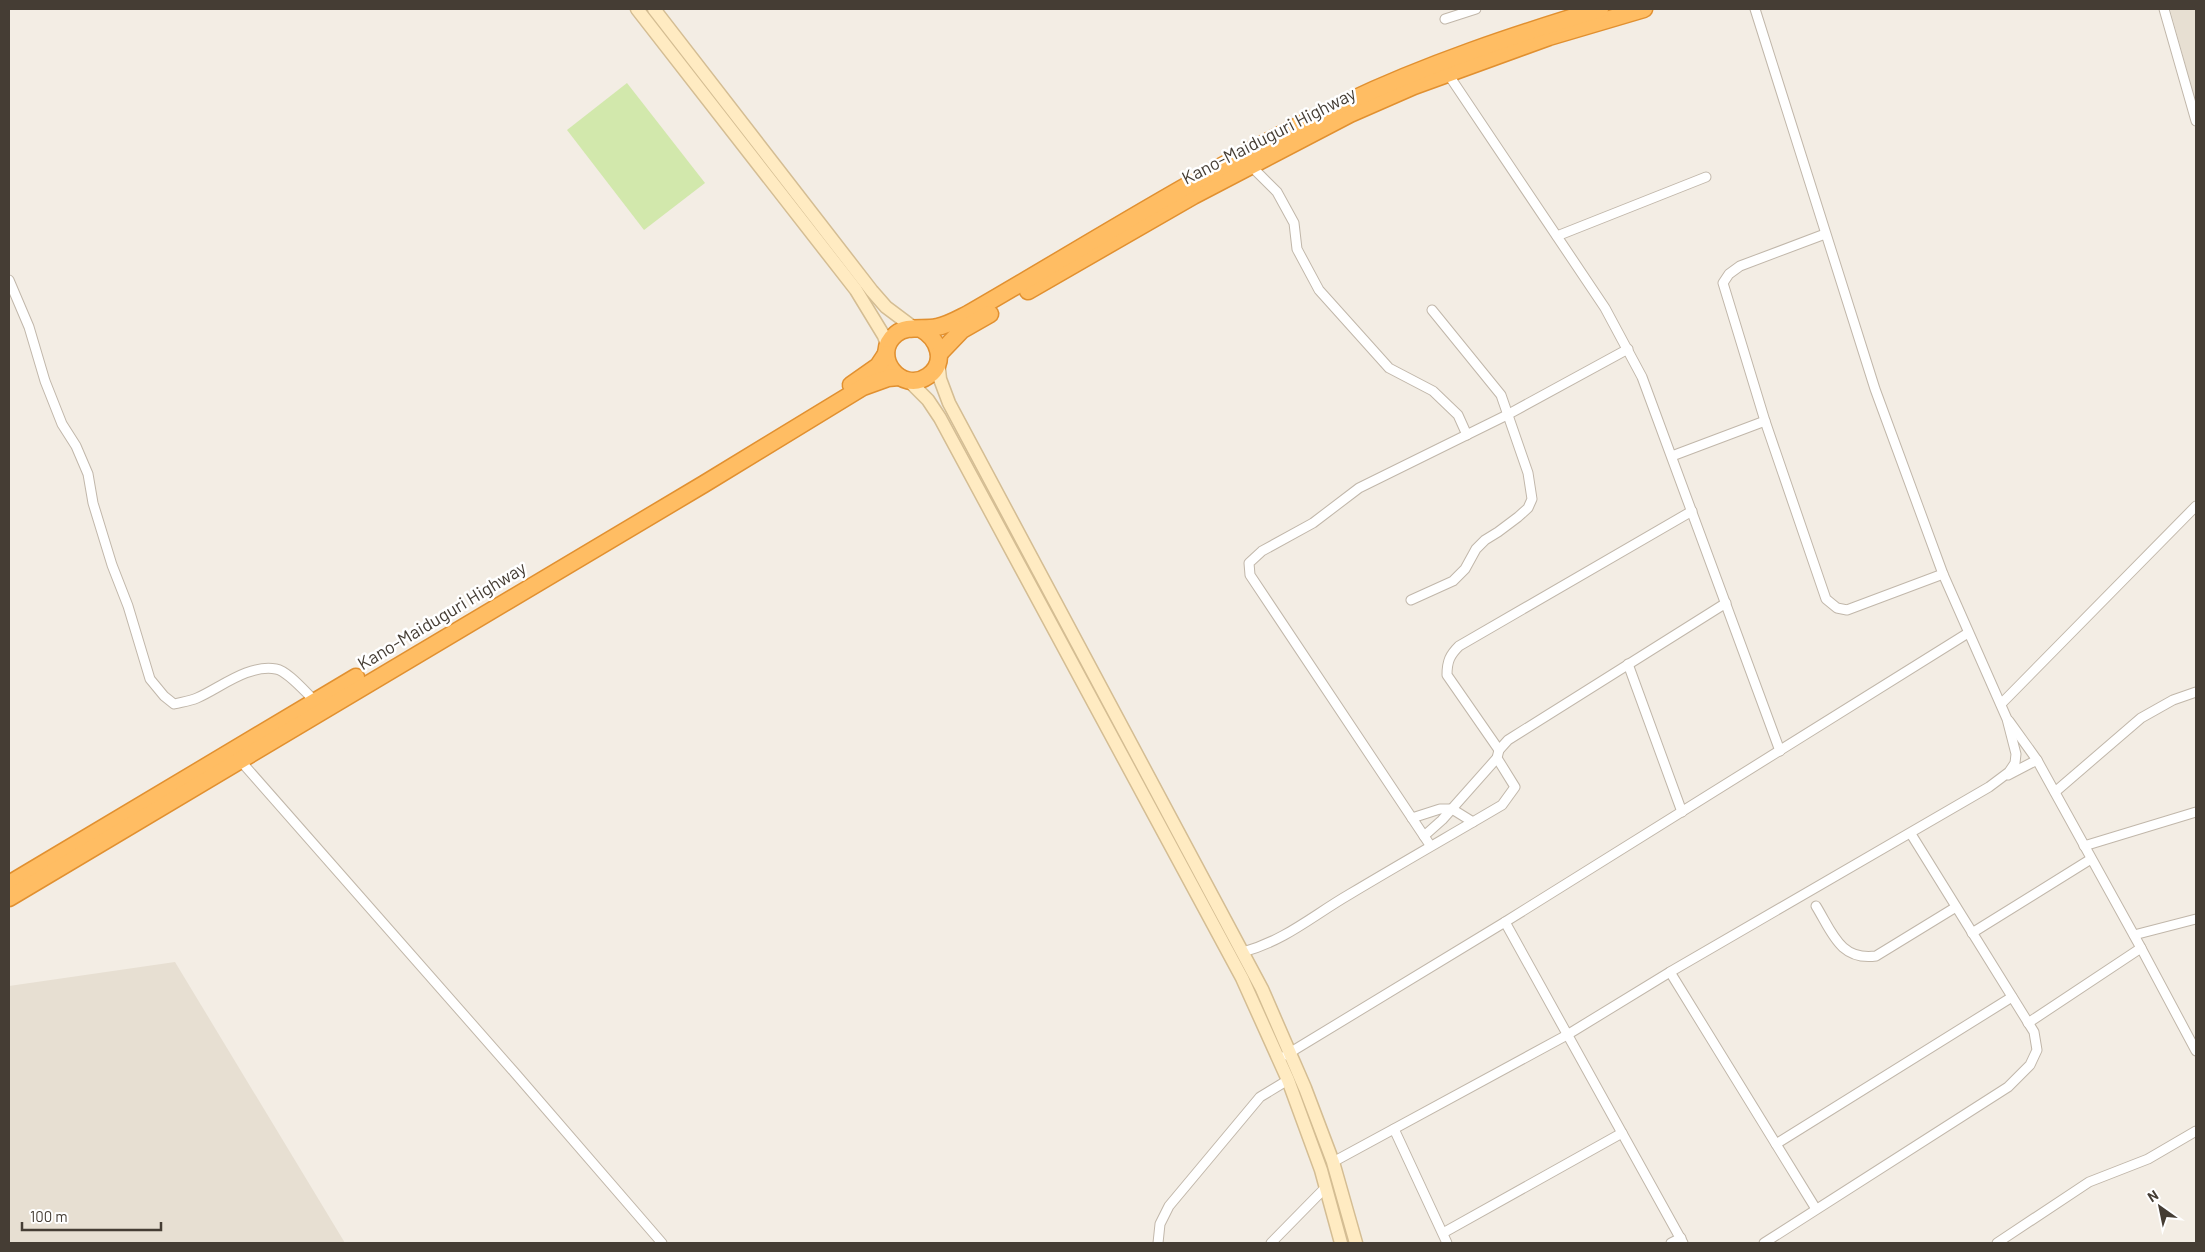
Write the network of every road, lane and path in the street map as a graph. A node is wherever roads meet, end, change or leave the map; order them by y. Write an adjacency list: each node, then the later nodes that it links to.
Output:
1 (637, 9): 20 (main road)
2 (654, 9): 18 (main road)
3 (1476, 9): 8 (street)
4 (1600, 9): 18 (highway, Kano-Maiduguri Highway)
5 (1644, 9): 9 (highway, Kano-Maiduguri Highway)
6 (1755, 9): 14 (street)
7 (2164, 9): 10 (street)
8 (1445, 19)
9 (1448, 74): 12 (highway, Kano-Maiduguri Highway); 15 (street)
10 (2195, 110): 11 (street)
11 (2196, 121)
12 (1251, 166): 21 (highway, Kano-Maiduguri Highway); 25 (street)
13 (1706, 176): 15 (street)
14 (1825, 234): 24 (street); 29 (street)
15 (1557, 236): 19 (street)
16 (9, 280): 35 (street)
17 (1432, 310): 23 (street)
18 (918, 329): 20 (highway); 21 (highway)
19 (1628, 349): 23 (street); 26 (street)
20 (887, 350): 22 (highway); 35 (highway, Kano-Maiduguri Highway)
21 (939, 358): 22 (highway); 63 (main road)
22 (904, 379): 40 (highway, Kano-Maiduguri Highway); 71 (main road)
23 (1507, 415): 25 (street); 30 (street)
24 (1765, 421): 26 (street); 29 (street)
25 (1467, 434): 47 (street)
26 (1672, 456): 28 (street)
27 (2196, 506): 36 (street)
28 (1692, 511): 31 (street); 39 (street)
29 (1943, 574): 32 (street)
30 (1411, 600)
31 (1726, 603): 33 (street); 38 (street)
32 (1968, 633): 36 (street); 38 (street)
33 (1628, 664): 39 (street); 45 (street)
34 (2196, 692): 43 (street)
35 (315, 701): 40 (highway, Kano-Maiduguri Highway)
36 (2000, 704): 37 (street)
37 (2007, 719): 41 (street); 42 (street)
38 (1780, 751): 45 (street)
39 (1498, 754): 44 (street); 48 (street)
40 (236, 755): 54 (highway, Kano-Maiduguri Highway); 55 (highway, Kano-Maiduguri Highway); 82 (street)
41 (2037, 760): 42 (street); 43 (street)
42 (2000, 780): 49 (street)
43 (2055, 792): 52 (street)
44 (1452, 809): 47 (street); 48 (street); 50 (street)
45 (1682, 812): 59 (street)
46 (2196, 812): 52 (street)
47 (1412, 818): 50 (street)
48 (1473, 822): 51 (street)
49 (1910, 834): 57 (street); 64 (street)
50 (1424, 836): 51 (street)
51 (1430, 845): 63 (street)
52 (2084, 846): 53 (street)
53 (2092, 859): 60 (street); 61 (street)
54 (9, 884)
55 (9, 898)
56 (1816, 906): 57 (street)
57 (1956, 908): 60 (street)
58 (2196, 919): 61 (street)
59 (1505, 922): 67 (street); 70 (street)
60 (1972, 933): 65 (street)
61 (2134, 935): 62 (street)
62 (2141, 948): 66 (street); 68 (street)
63 (1243, 952): 70 (main road)
64 (1670, 972): 67 (street); 76 (street)
65 (2012, 997): 66 (street); 76 (street)
66 (2028, 1023): 79 (street)
67 (1567, 1034): 73 (street); 75 (street)
68 (2192, 1035): 69 (street)
69 (2196, 1051)
70 (1290, 1053): 71 (street); 77 (main road)
71 (1278, 1059): 72 (main road)
72 (1288, 1080): 78 (main road); 83 (street)
73 (1394, 1129): 77 (street); 80 (street)
74 (2196, 1131): 90 (street)
75 (1622, 1132): 80 (street); 81 (street)
76 (1776, 1144): 79 (street)
77 (1333, 1162): 86 (main road)
78 (1326, 1187): 84 (street); 85 (main road)
79 (1816, 1210): 89 (street)
80 (1443, 1233): 87 (street)
81 (1682, 1241): 88 (street)
82 (662, 1243)
83 (1158, 1243)
84 (1271, 1243)
85 (1342, 1243)
86 (1356, 1243)
87 (1447, 1243)
88 (1671, 1243)
89 (1764, 1243)
90 (1997, 1243)

